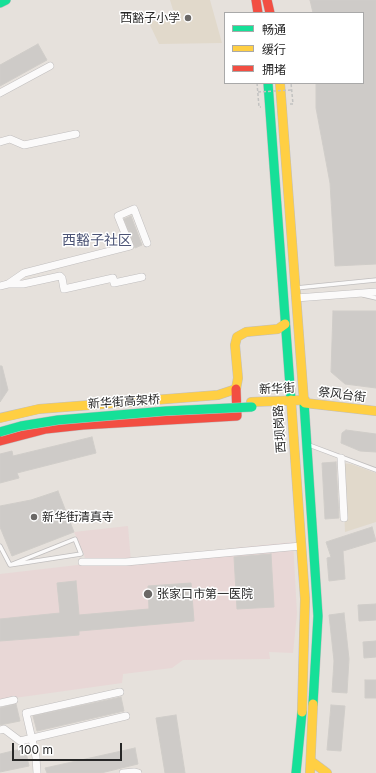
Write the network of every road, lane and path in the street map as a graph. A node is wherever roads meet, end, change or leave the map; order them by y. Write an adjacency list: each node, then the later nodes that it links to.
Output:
1 (6, 0): 4 (main road)
2 (256, 0): 5 (main road)
3 (267, 0): 6 (main road)
4 (0, 3)
5 (258, 12)
6 (270, 12)
7 (50, 66): 14 (street)
8 (257, 84): 13 (path)
9 (268, 84): 29 (main road, 西坝岗路)
10 (280, 84): 24 (main road)
11 (290, 84): 12 (path)
12 (291, 90): 13 (path, bridge); 15 (path)
13 (258, 92): 16 (path)
14 (0, 94)
15 (293, 104)
16 (259, 107)
17 (76, 134): 18 (street)
18 (0, 142)
19 (147, 243): 22 (street)
20 (142, 277): 22 (street)
21 (376, 280): 24 (lane)
22 (8, 284): 23 (street)
23 (0, 286)
24 (295, 288): 27 (main road)
25 (376, 292): 26 (street)
26 (359, 293): 27 (street); 28 (lane)
27 (296, 298): 32 (main road)
28 (376, 298)
29 (285, 324): 30 (main road); 31 (main road, 西坝岗路)
30 (236, 389): 34 (main road); 37 (main road)
31 (290, 403): 32 (main road, 新华街); 33 (main road, 新华街); 46 (main road, 西坝岗路)
32 (305, 403): 35 (main road, 祭风台街); 41 (main road)
33 (251, 405): 38 (main road, 新华街高架桥, bridge); 39 (main road, 新华街高架桥, bridge)
34 (82, 406): 36 (main road); 37 (main road)
35 (376, 411)
36 (0, 418)
37 (83, 425): 40 (main road)
38 (0, 428)
39 (0, 432)
40 (0, 441)
41 (308, 445): 42 (lane); 56 (main road)
42 (341, 458): 43 (lane); 44 (street)
43 (376, 470)
44 (344, 518)
45 (0, 546): 48 (lane)
46 (301, 546): 47 (street); 55 (main road, 西坝岗路)
47 (82, 562)
48 (10, 565): 48 (lane)
49 (120, 692): 54 (street)
50 (14, 700): 51 (street)
51 (0, 703)
52 (126, 716): 54 (street)
53 (0, 730): 54 (street)
54 (31, 739): 57 (street)
55 (297, 760): 56 (main road); 60 (main road, 西坝岗路)
56 (311, 761): 61 (main road); 62 (main road)
57 (37, 773)
58 (123, 773): 59 (street)
59 (138, 773)
60 (296, 773)
61 (310, 773)
62 (327, 773)

